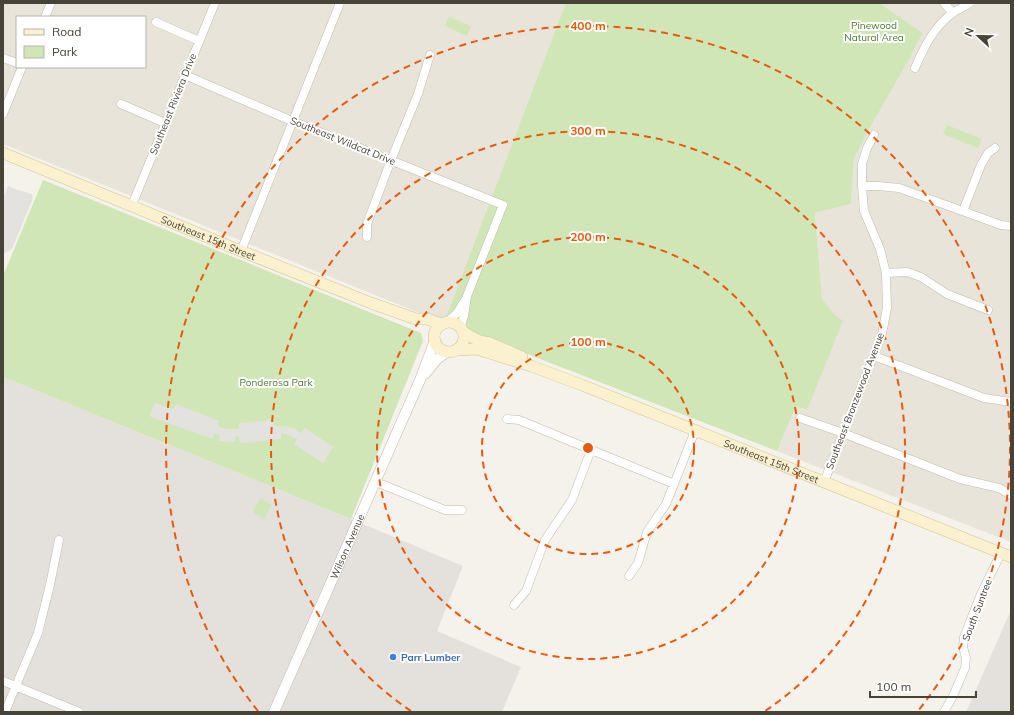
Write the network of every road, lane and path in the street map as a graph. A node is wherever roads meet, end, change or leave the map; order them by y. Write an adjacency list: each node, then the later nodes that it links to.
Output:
1 (51, 3): 7 (street)
2 (215, 3): 9 (street, Southeast Riviera Drive)
3 (340, 3): 18 (street)
4 (944, 3): 6 (street)
5 (970, 3): 6 (street)
6 (953, 13): 14 (street)
7 (45, 16)
8 (156, 22): 9 (street)
9 (199, 41): 15 (street, Southeast Riviera Drive)
10 (430, 55): 23 (street)
11 (3, 58): 12 (street)
12 (16, 63)
13 (22, 68): 17 (street)
14 (915, 68)
15 (185, 75): 18 (street, Southeast Wildcat Drive); 19 (street, Southeast Riviera Drive)
16 (121, 104): 19 (street)
17 (3, 114)
18 (292, 121): 23 (street, Southeast Wildcat Drive); 29 (street)
19 (166, 123): 25 (street, Southeast Riviera Drive)
20 (874, 135): 24 (street, Southeast Bronzewood Avenue)
21 (995, 148): 26 (street)
22 (3, 153): 25 (main road, Southeast 15th Street)
23 (391, 160): 28 (street); 31 (street, Southeast Wildcat Drive)
24 (862, 186): 26 (street); 30 (street, Southeast Bronzewood Avenue)
25 (132, 205): 29 (main road, Southeast 15th Street)
26 (963, 211): 27 (street)
27 (1011, 226)
28 (367, 237)
29 (241, 251): 33 (main road, Southeast 15th Street)
30 (886, 273): 32 (street); 38 (street, Southeast Bronzewood Avenue)
31 (468, 296): 34 (street); 35 (street)
32 (988, 310)
33 (416, 319): 34 (main road, Southeast 15th Street); 36 (main road, Southeast 15th Street)
34 (444, 323): 35 (main road); 36 (main road)
35 (462, 330): 37 (main road); 39 (main road, Southeast 15th Street)
36 (434, 338): 37 (main road); 40 (street, Wilson Avenue)
37 (452, 351): 39 (main road, Southeast 15th Street); 40 (street, Wilson Avenue)
38 (874, 356): 41 (street); 45 (street, Southeast Bronzewood Avenue)
39 (531, 366): 44 (main road, Southeast 15th Street)
40 (420, 380): 47 (street, Wilson Avenue)
41 (1011, 402)
42 (800, 418): 45 (street)
43 (507, 419): 46 (street)
44 (695, 431): 48 (main road, Southeast 15th Street); 49 (street)
45 (843, 434): 48 (street, Southeast Bronzewood Avenue); 50 (street)
46 (591, 450): 49 (street); 55 (street)
47 (376, 482): 51 (street); 60 (street, Wilson Avenue)
48 (824, 482): 53 (main road, Southeast 15th Street)
49 (674, 484): 54 (street)
50 (1011, 495)
51 (462, 510)
52 (59, 540): 57 (street)
53 (1006, 555): 61 (street, South Suntree)
54 (629, 576)
55 (514, 605)
56 (3, 681): 57 (street)
57 (16, 686): 58 (street); 59 (street)
58 (4, 712)
59 (79, 712)
60 (274, 712)
61 (944, 712)

